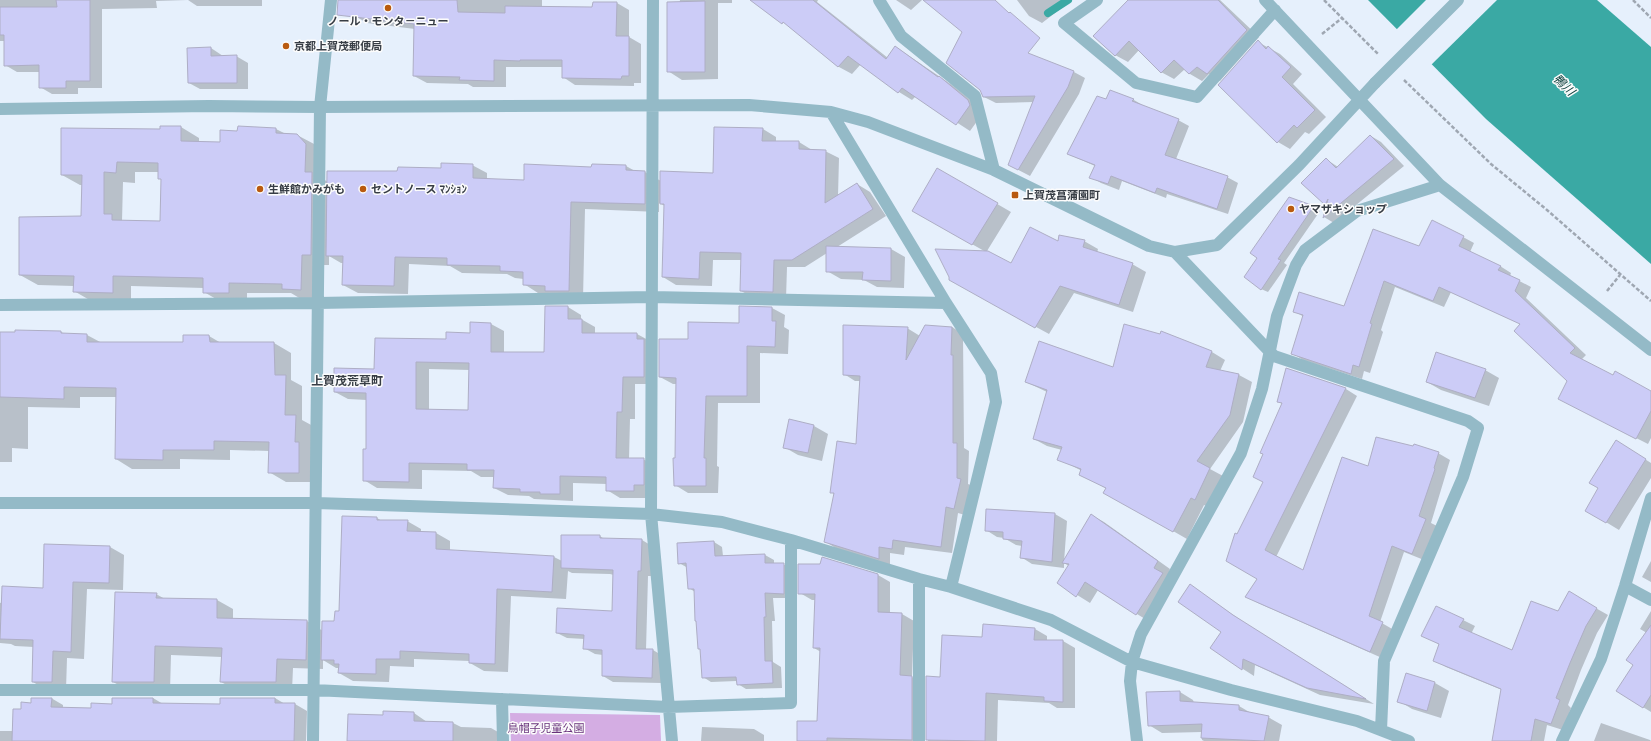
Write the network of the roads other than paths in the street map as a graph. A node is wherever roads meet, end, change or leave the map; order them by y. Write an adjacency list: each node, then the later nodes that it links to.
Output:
1 (331, 0): 10 (street)
2 (653, 0): 9 (street)
3 (879, 0): 13 (street)
4 (1097, 0): 7 (street)
5 (1265, 0): 7 (street)
6 (1458, 0): 8 (street, bridge)
7 (1275, 10): 8 (street)
8 (1359, 99): 14 (street); 15 (street)
9 (652, 106): 10 (street); 12 (street); 16 (street)
10 (320, 107): 11 (street); 17 (street)
11 (0, 109)
12 (831, 112): 13 (street); 18 (street)
13 (994, 170): 15 (street)
14 (1440, 185): 20 (street); 21 (street)
15 (1175, 252): 21 (street)
16 (651, 297): 17 (street); 18 (street); 25 (street)
17 (318, 303): 19 (street); 24 (street)
18 (946, 303): 29 (street)
19 (0, 305)
20 (1651, 350)
21 (1270, 351): 31 (street); 36 (street)
22 (1651, 498): 28 (street)
23 (0, 503): 24 (street)
24 (316, 503): 25 (street); 33 (street)
25 (652, 514): 26 (street); 35 (street)
26 (791, 540): 27 (street); 35 (street)
27 (919, 579): 29 (street); 40 (street)
28 (1625, 586): 30 (street); 43 (street)
29 (951, 587): 31 (street)
30 (1651, 600)
31 (1132, 662): 36 (street); 41 (street)
32 (0, 690): 33 (street)
33 (314, 690): 34 (street); 37 (street)
34 (502, 699): 35 (street); 38 (street)
35 (668, 707): 39 (street)
36 (1381, 730): 42 (street)
37 (313, 741)
38 (503, 741)
39 (672, 741)
40 (919, 741)
41 (1137, 741)
42 (1409, 741)
43 (1562, 741)

